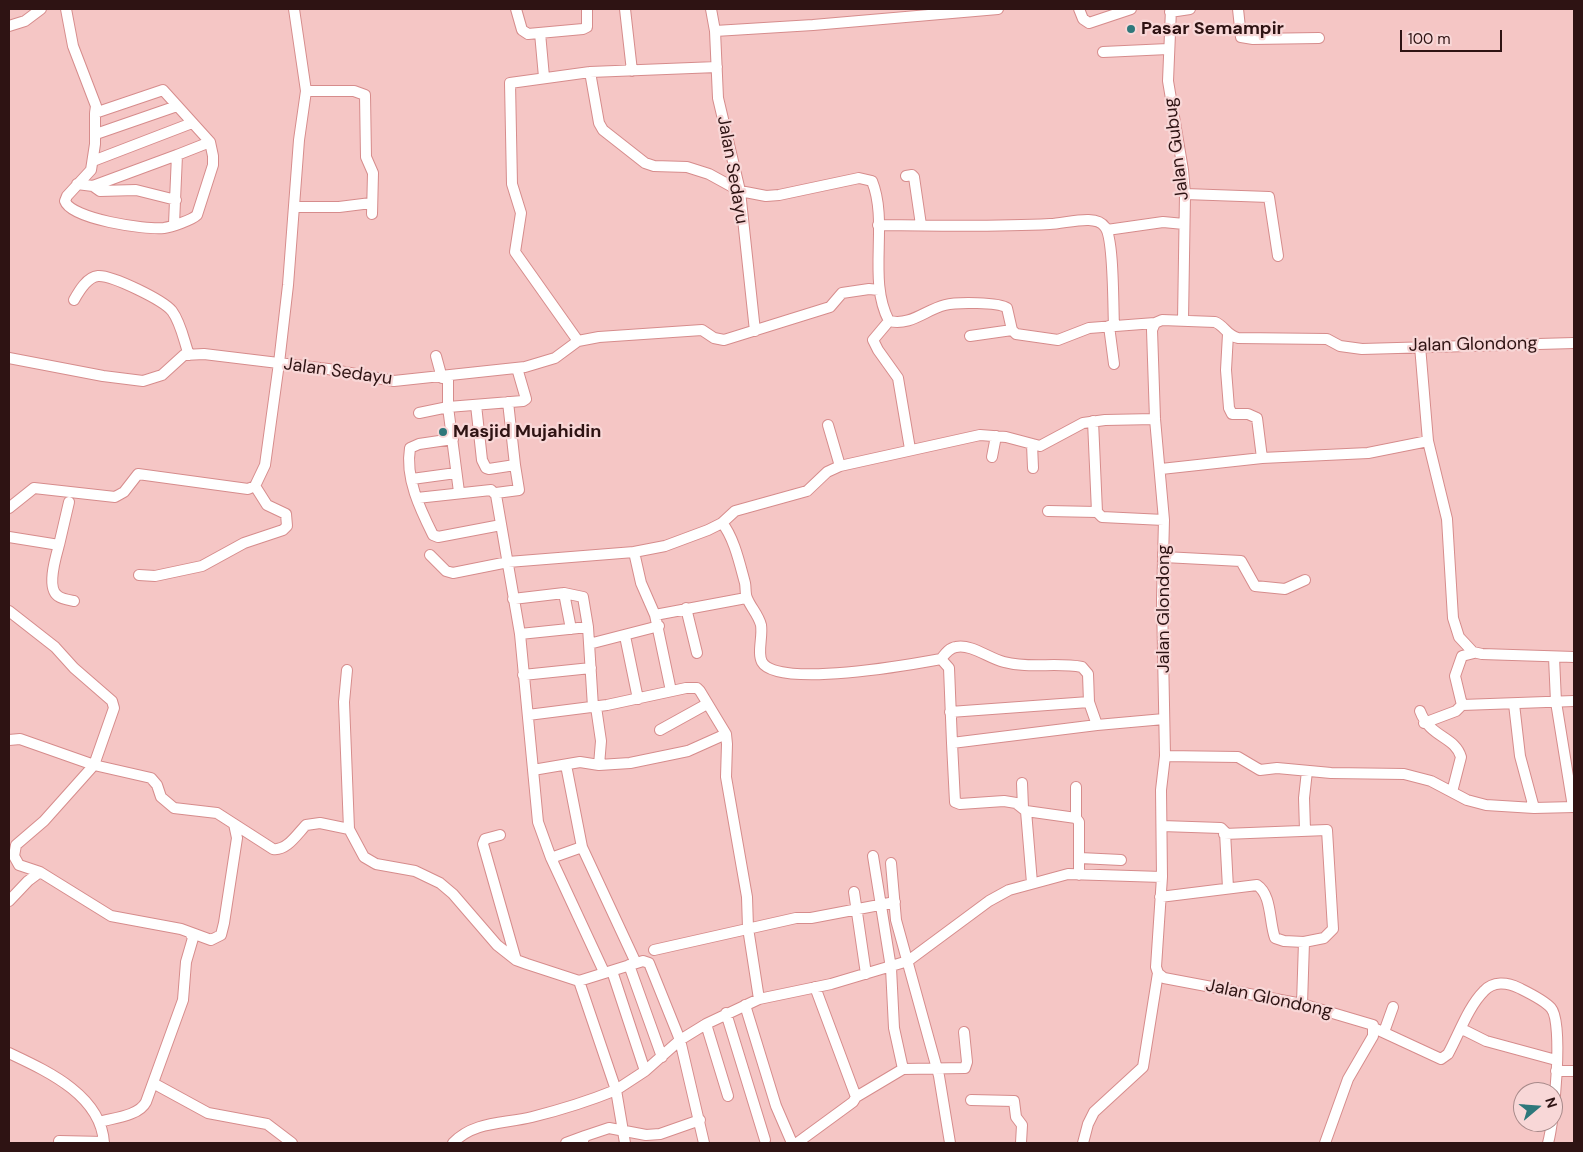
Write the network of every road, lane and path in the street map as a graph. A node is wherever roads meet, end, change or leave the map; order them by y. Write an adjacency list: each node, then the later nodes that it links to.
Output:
1 (39, 9): 15 (street)
2 (66, 9): 27 (street)
3 (294, 9): 25 (street)
4 (516, 9): 17 (street)
5 (587, 9): 17 (street)
6 (625, 9): 22 (street)
7 (711, 9): 16 (street, Jalan Sedayu)
8 (998, 9): 14 (street)
9 (1079, 9): 10 (street)
10 (1131, 9)
11 (1190, 9): 13 (street)
12 (1238, 9): 18 (street)
13 (1170, 10): 19 (street, Jalan Gubug)
14 (919, 12): 16 (street)
15 (9, 26)
16 (715, 31): 21 (street, Jalan Sedayu)
17 (540, 33): 24 (street)
18 (1319, 38)
19 (1168, 49): 20 (street); 37 (street, Jalan Gubug)
20 (1103, 52)
21 (717, 67): 22 (street); 36 (street, Jalan Sedayu)
22 (632, 71): 23 (street)
23 (590, 72): 24 (street); 36 (street)
24 (544, 77): 58 (street)
25 (306, 91): 39 (street); 40 (street)
26 (177, 106): 27 (street); 28 (street); 29 (street)
27 (96, 113): 29 (street)
28 (192, 123): 30 (street); 32 (street)
29 (96, 134): 32 (street)
30 (210, 142): 31 (street); 42 (street)
31 (177, 155): 35 (street); 38 (street)
32 (93, 161): 34 (street)
33 (906, 176): 45 (street)
34 (76, 184): 35 (street); 42 (street)
35 (93, 186): 38 (street)
36 (740, 191): 44 (street); 55 (street, Jalan Sedayu)
37 (1185, 194): 43 (street, Jalan Gubug); 47 (street)
38 (176, 200): 42 (street)
39 (371, 202): 40 (street); 41 (street)
40 (295, 207): 64 (street)
41 (372, 214)
42 (174, 224)
43 (1184, 224): 46 (street); 50 (street, Jalan Gubug)
44 (878, 225): 45 (street); 48 (street)
45 (921, 225): 46 (street)
46 (1107, 230): 53 (street)
47 (1278, 256)
48 (879, 290): 51 (street); 55 (street, Jalan Sedayu)
49 (74, 300): 61 (street)
50 (1183, 320): 52 (street, Jalan Glondong); 56 (street, Jalan Glondong)
51 (889, 321): 54 (street); 79 (street)
52 (1155, 323): 53 (street); 72 (street, Jalan Glondong)
53 (1111, 326): 54 (street); 65 (street)
54 (1012, 330): 57 (street)
55 (755, 331): 58 (street, Jalan Sedayu)
56 (1228, 334): 60 (street, Jalan Glondong); 81 (street)
57 (970, 336)
58 (578, 341): 66 (street, Jalan Sedayu)
59 (1574, 342): 60 (street, Jalan Glondong)
60 (1420, 346): 77 (street)
61 (189, 355): 63 (street); 64 (street, Jalan Sedayu)
62 (436, 356): 67 (street)
63 (9, 358)
64 (279, 363): 67 (street, Jalan Sedayu); 88 (street)
65 (1114, 364)
66 (517, 368): 67 (street, Jalan Sedayu); 68 (street)
67 (445, 377): 70 (street)
68 (508, 402): 69 (street); 82 (street)
69 (476, 405): 70 (street); 82 (street)
70 (448, 407): 71 (street); 76 (street)
71 (419, 414)
72 (1155, 419): 73 (street); 85 (street, Jalan Glondong)
73 (1093, 421): 78 (street); 95 (street)
74 (828, 425): 83 (street)
75 (996, 436): 78 (street); 79 (street); 80 (street)
76 (453, 439): 86 (street); 87 (street)
77 (1428, 441): 81 (street); 121 (street)
78 (1032, 444): 84 (street)
79 (910, 449): 83 (street)
80 (992, 456)
81 (1262, 458): 85 (street)
82 (515, 465): 90 (street)
83 (840, 466): 97 (street)
84 (1033, 468)
85 (1161, 469): 96 (street, Jalan Glondong)
86 (456, 473): 87 (street); 89 (street)
87 (412, 479): 91 (street)
88 (255, 486): 93 (street); 105 (street)
89 (459, 492): 90 (street); 91 (street)
90 (496, 493): 98 (street)
91 (417, 498): 98 (street)
92 (69, 502): 100 (street)
93 (9, 508)
94 (1048, 510): 95 (street)
95 (1097, 512): 96 (street)
96 (1164, 520): 103 (street, Jalan Glondong)
97 (722, 523): 101 (street); 108 (street)
98 (501, 525): 104 (street)
99 (9, 538): 100 (street)
100 (59, 545): 110 (street)
101 (634, 552): 104 (street); 113 (street)
102 (430, 555): 104 (street)
103 (1164, 557): 106 (street); 140 (street, Jalan Glondong)
104 (508, 562): 109 (street)
105 (139, 575)
106 (1305, 580)
107 (564, 593): 109 (street); 115 (street); 116 (street)
108 (746, 598): 111 (street); 124 (street)
109 (514, 599): 117 (street)
110 (74, 601)
111 (686, 608): 113 (street); 120 (street)
112 (9, 611): 150 (street)
113 (655, 615): 114 (street)
114 (659, 626): 118 (street); 128 (street)
115 (588, 628): 116 (street); 119 (street)
116 (571, 629): 117 (street)
117 (520, 634): 127 (street)
118 (625, 636): 119 (street); 129 (street)
119 (588, 644): 125 (street)
120 (697, 653)
121 (1474, 653): 122 (street); 135 (street)
122 (1554, 657): 123 (street); 132 (street)
123 (1574, 657)
124 (941, 659): 131 (street); 138 (street)
125 (591, 668): 127 (street); 136 (street)
126 (347, 670): 162 (street)
127 (524, 675): 139 (street)
128 (671, 691): 129 (street); 133 (street)
129 (638, 699): 136 (street)
130 (1574, 700): 132 (street)
131 (1089, 702): 138 (street); 142 (street)
132 (1556, 702): 134 (street); 156 (street)
133 (707, 704): 143 (street); 144 (street)
134 (1514, 704): 135 (street); 157 (street)
135 (1462, 705): 141 (street)
136 (594, 707): 139 (street); 149 (street)
137 (1420, 711): 141 (street)
138 (950, 712): 146 (street)
139 (528, 715): 151 (street)
140 (1164, 719): 142 (street); 147 (street, Jalan Glondong)
141 (1424, 723): 155 (street)
142 (1097, 725): 146 (street)
143 (660, 730)
144 (726, 734): 149 (street); 185 (street)
145 (9, 740): 150 (street)
146 (952, 743): 158 (street)
147 (1165, 756): 152 (street); 161 (street, Jalan Glondong)
148 (566, 764): 149 (street); 151 (street); 166 (street)
149 (599, 765)
150 (94, 766): 160 (street); 173 (street)
151 (534, 770): 168 (street)
152 (1306, 771): 155 (street); 163 (street)
153 (1022, 783): 158 (street)
154 (1076, 788): 159 (street)
155 (1452, 792): 157 (street)
156 (1574, 807): 157 (street)
157 (1534, 808)
158 (1025, 810): 159 (street); 177 (street)
159 (1076, 818): 169 (street)
160 (234, 824): 162 (street); 186 (street)
161 (1162, 826): 164 (street); 176 (street, Jalan Glondong)
162 (349, 829): 189 (street)
163 (1305, 830): 164 (street); 187 (street)
164 (1224, 834): 178 (street)
165 (500, 835): 189 (street)
166 (582, 847): 168 (street); 191 (street)
167 (873, 856): 183 (street)
168 (550, 858): 193 (street)
169 (1080, 858): 170 (street); 174 (street)
170 (1108, 860): 171 (street); 175 (street)
171 (1121, 860)
172 (891, 863): 182 (street)
173 (40, 872): 181 (street); 186 (street)
174 (1079, 875): 175 (street); 177 (street)
175 (1108, 875): 176 (street)
176 (1162, 878): 180 (street, Jalan Glondong)
177 (1032, 883): 190 (street)
178 (1228, 888): 180 (street); 187 (street)
179 (854, 892): 184 (street)
180 (1160, 897): 194 (street, Jalan Glondong)
181 (9, 901)
182 (895, 902): 183 (street); 190 (street)
183 (881, 905): 184 (street); 192 (street)
184 (857, 910): 185 (street); 195 (street)
185 (748, 928): 188 (street); 198 (street)
186 (190, 933): 217 (street)
187 (1304, 942): 199 (street)
188 (654, 950)
189 (516, 960): 196 (street)
190 (908, 961): 192 (street); 213 (street)
191 (633, 964): 193 (street); 208 (street); 210 (street)
192 (891, 968): 195 (street); 212 (street)
193 (608, 972): 196 (street); 214 (street)
194 (1158, 973): 199 (street, Jalan Glondong); 238 (street)
195 (866, 974): 197 (street)
196 (579, 981): 218 (street)
197 (815, 986): 198 (street); 220 (street)
198 (759, 999): 200 (street)
199 (1302, 1004): 204 (street, Jalan Glondong)
200 (746, 1005): 202 (street); 234 (street)
201 (1393, 1007): 207 (street)
202 (726, 1013): 203 (street); 226 (street)
203 (706, 1024): 208 (street); 219 (street)
204 (1374, 1028): 207 (street, Jalan Glondong); 239 (street)
205 (1462, 1029): 207 (street, Jalan Glondong); 211 (street); 211 (street)
206 (964, 1032): 213 (street)
207 (1384, 1032)
208 (680, 1040): 210 (street); 222 (street)
209 (9, 1053): 223 (street)
210 (662, 1057): 214 (street)
211 (1556, 1060): 215 (street)
212 (903, 1070): 213 (street); 220 (street)
213 (937, 1070): 236 (street)
214 (645, 1071): 218 (street)
215 (1556, 1071): 216 (street); 240 (street)
216 (1574, 1071)
217 (153, 1083): 223 (street); 229 (street)
218 (616, 1090): 224 (street); 230 (street)
219 (728, 1096)
220 (856, 1097): 235 (street)
221 (972, 1100): 237 (street)
222 (700, 1120): 224 (street); 233 (street)
223 (99, 1122): 228 (street)
224 (623, 1129): 225 (street); 232 (street)
225 (584, 1139): 231 (street)
226 (765, 1140)
227 (59, 1141): 228 (street)
228 (104, 1143)
229 (292, 1143)
230 (452, 1143)
231 (566, 1143)
232 (625, 1143)
233 (704, 1143)
234 (792, 1143)
235 (797, 1143)
236 (950, 1143)
237 (1021, 1143)
238 (1083, 1143)
239 (1326, 1143)
240 (1548, 1143)

